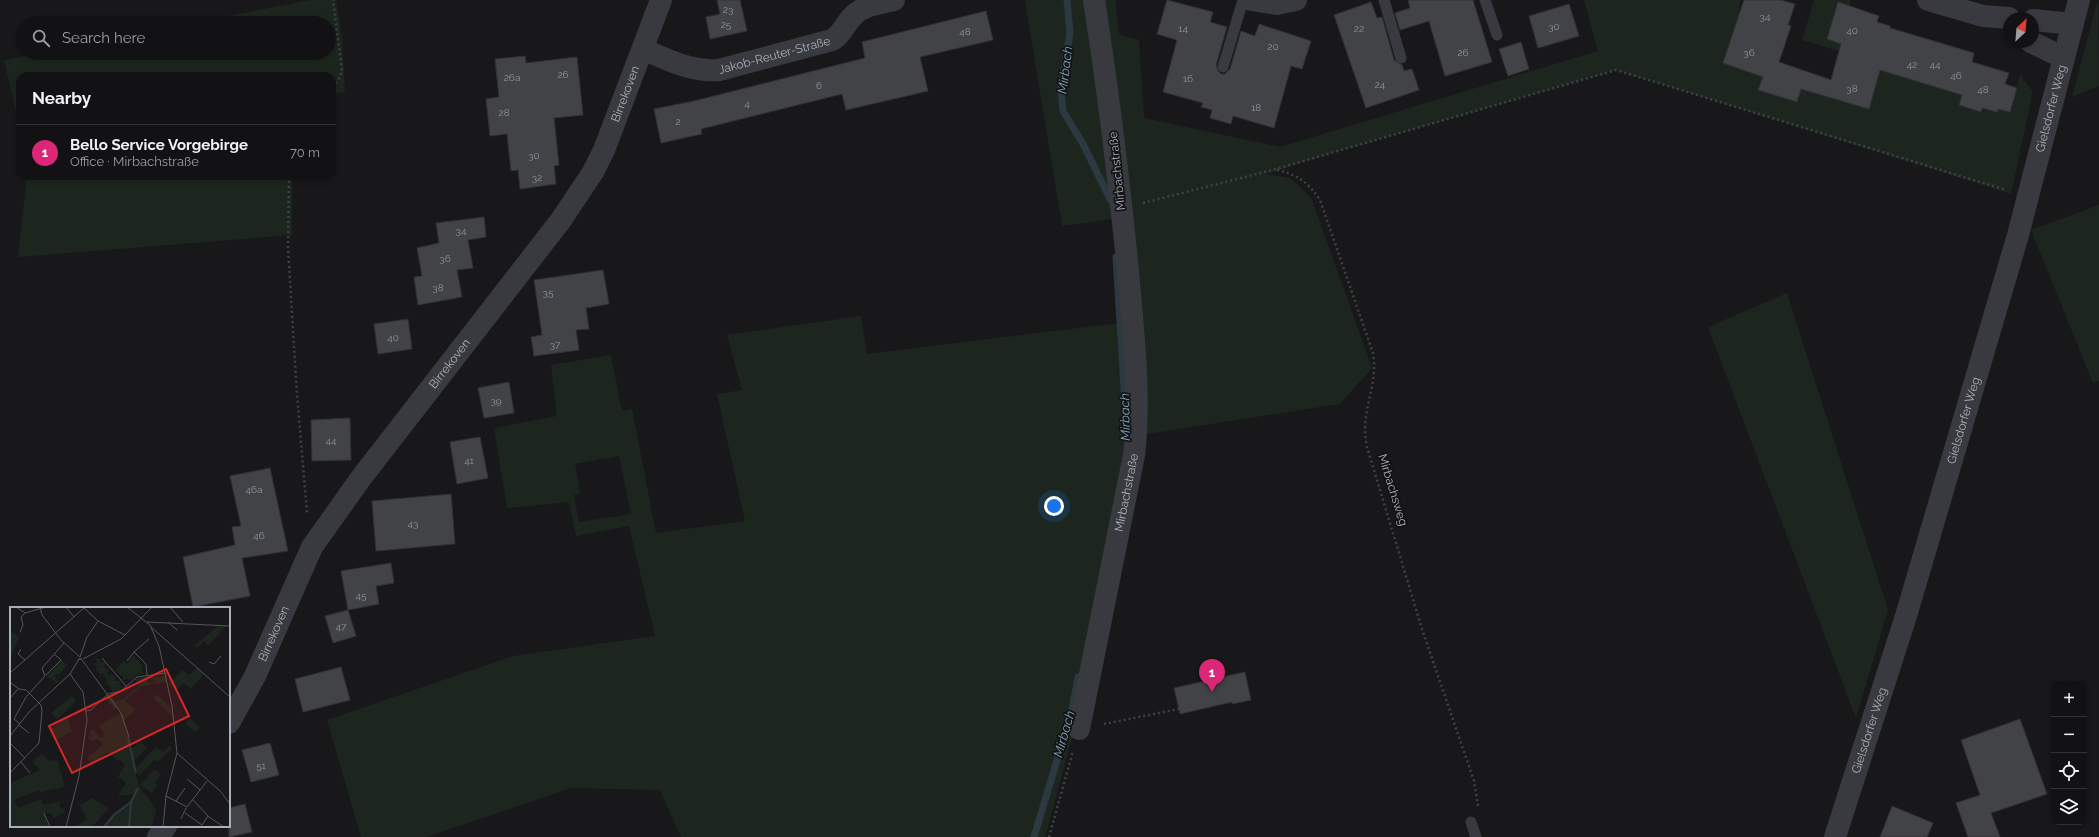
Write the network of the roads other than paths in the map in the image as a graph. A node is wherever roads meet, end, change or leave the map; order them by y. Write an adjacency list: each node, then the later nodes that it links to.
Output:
1 (661, 0): 18 (street, Birrekoven)
2 (894, 0): 18 (street, Jakob-Reuter-Straße)
3 (1094, 0): 23 (street, Mirbachstraße)
4 (1243, 0): 21 (lane)
5 (1251, 0): 6 (street)
6 (1296, 0)
7 (1384, 0): 19 (lane)
8 (1485, 0): 16 (lane)
9 (1928, 0): 11 (street)
10 (2079, 0): 14 (street, Gielsdorfer Weg)
11 (1983, 16): 12 (street); 15 (street)
12 (2003, 18)
13 (2039, 21): 14 (street)
14 (2073, 24): 20 (street, Gielsdorfer Weg)
15 (2003, 28)
16 (1496, 35)
17 (2039, 46): 20 (street)
18 (643, 49): 22 (street, Birrekoven)
19 (1401, 58)
20 (2064, 58): 28 (street, Gielsdorfer Weg)
21 (1223, 67)
22 (230, 722)
23 (1080, 729)
24 (1471, 822): 27 (lane)
25 (165, 827): 26 (street)
26 (158, 837)
27 (1476, 837)
28 (1835, 837)

